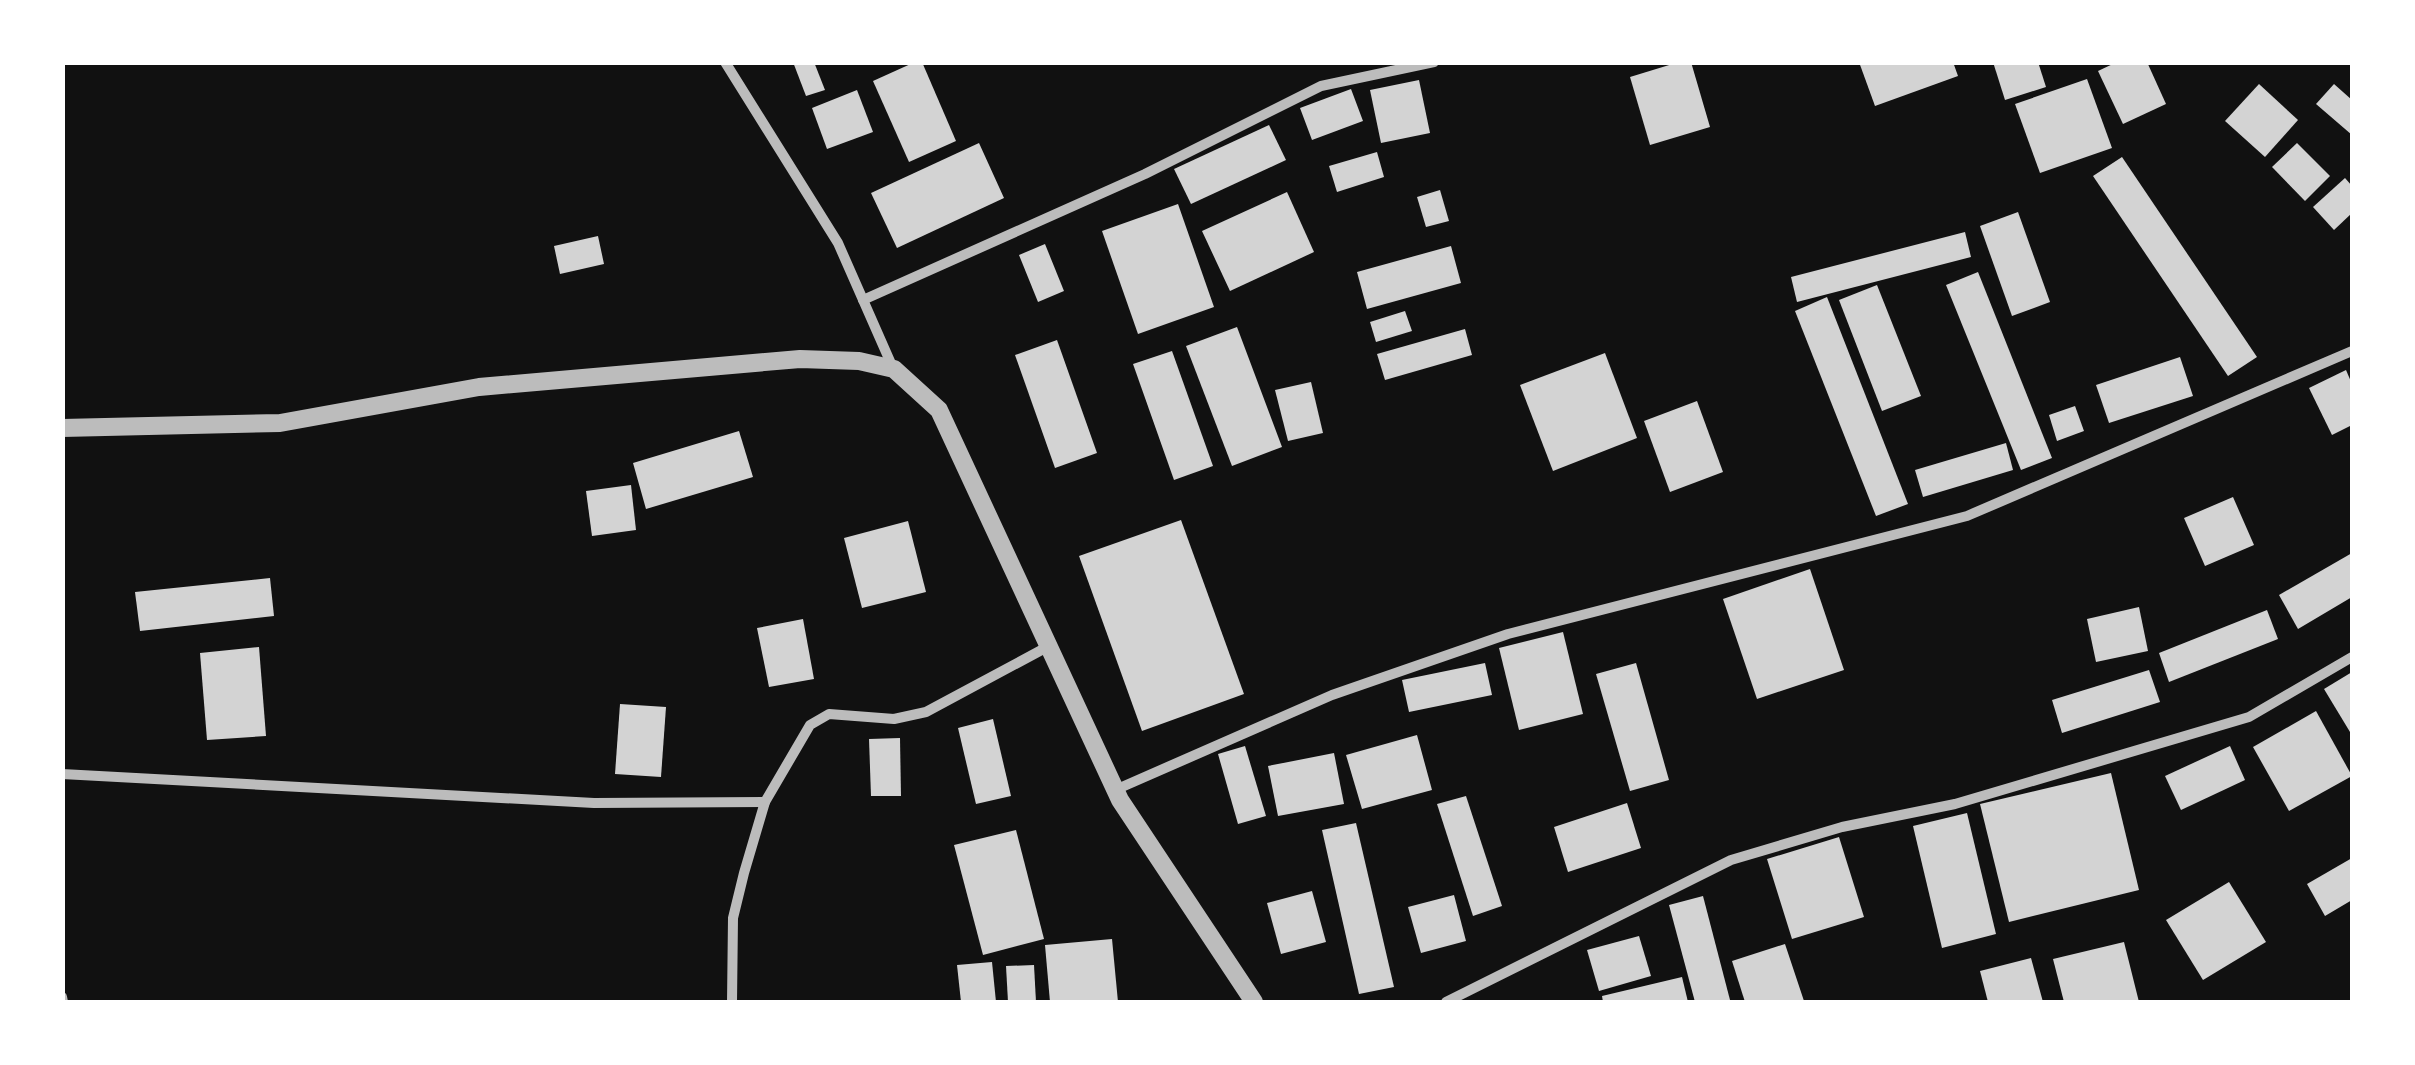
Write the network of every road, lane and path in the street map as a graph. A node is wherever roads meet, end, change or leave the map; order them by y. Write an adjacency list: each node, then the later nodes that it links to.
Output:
1 (725, 62): 3 (street)
2 (1434, 62): 3 (street)
3 (864, 300): 5 (street)
4 (2352, 352): 10 (street)
5 (894, 369): 6 (street); 7 (street)
6 (62, 428)
7 (1048, 646): 10 (street); 11 (street)
8 (2352, 658): 14 (street)
9 (62, 774): 11 (street)
10 (1114, 790): 13 (street)
11 (765, 802): 12 (street)
12 (732, 1002)
13 (1254, 1002)
14 (1446, 1002)

